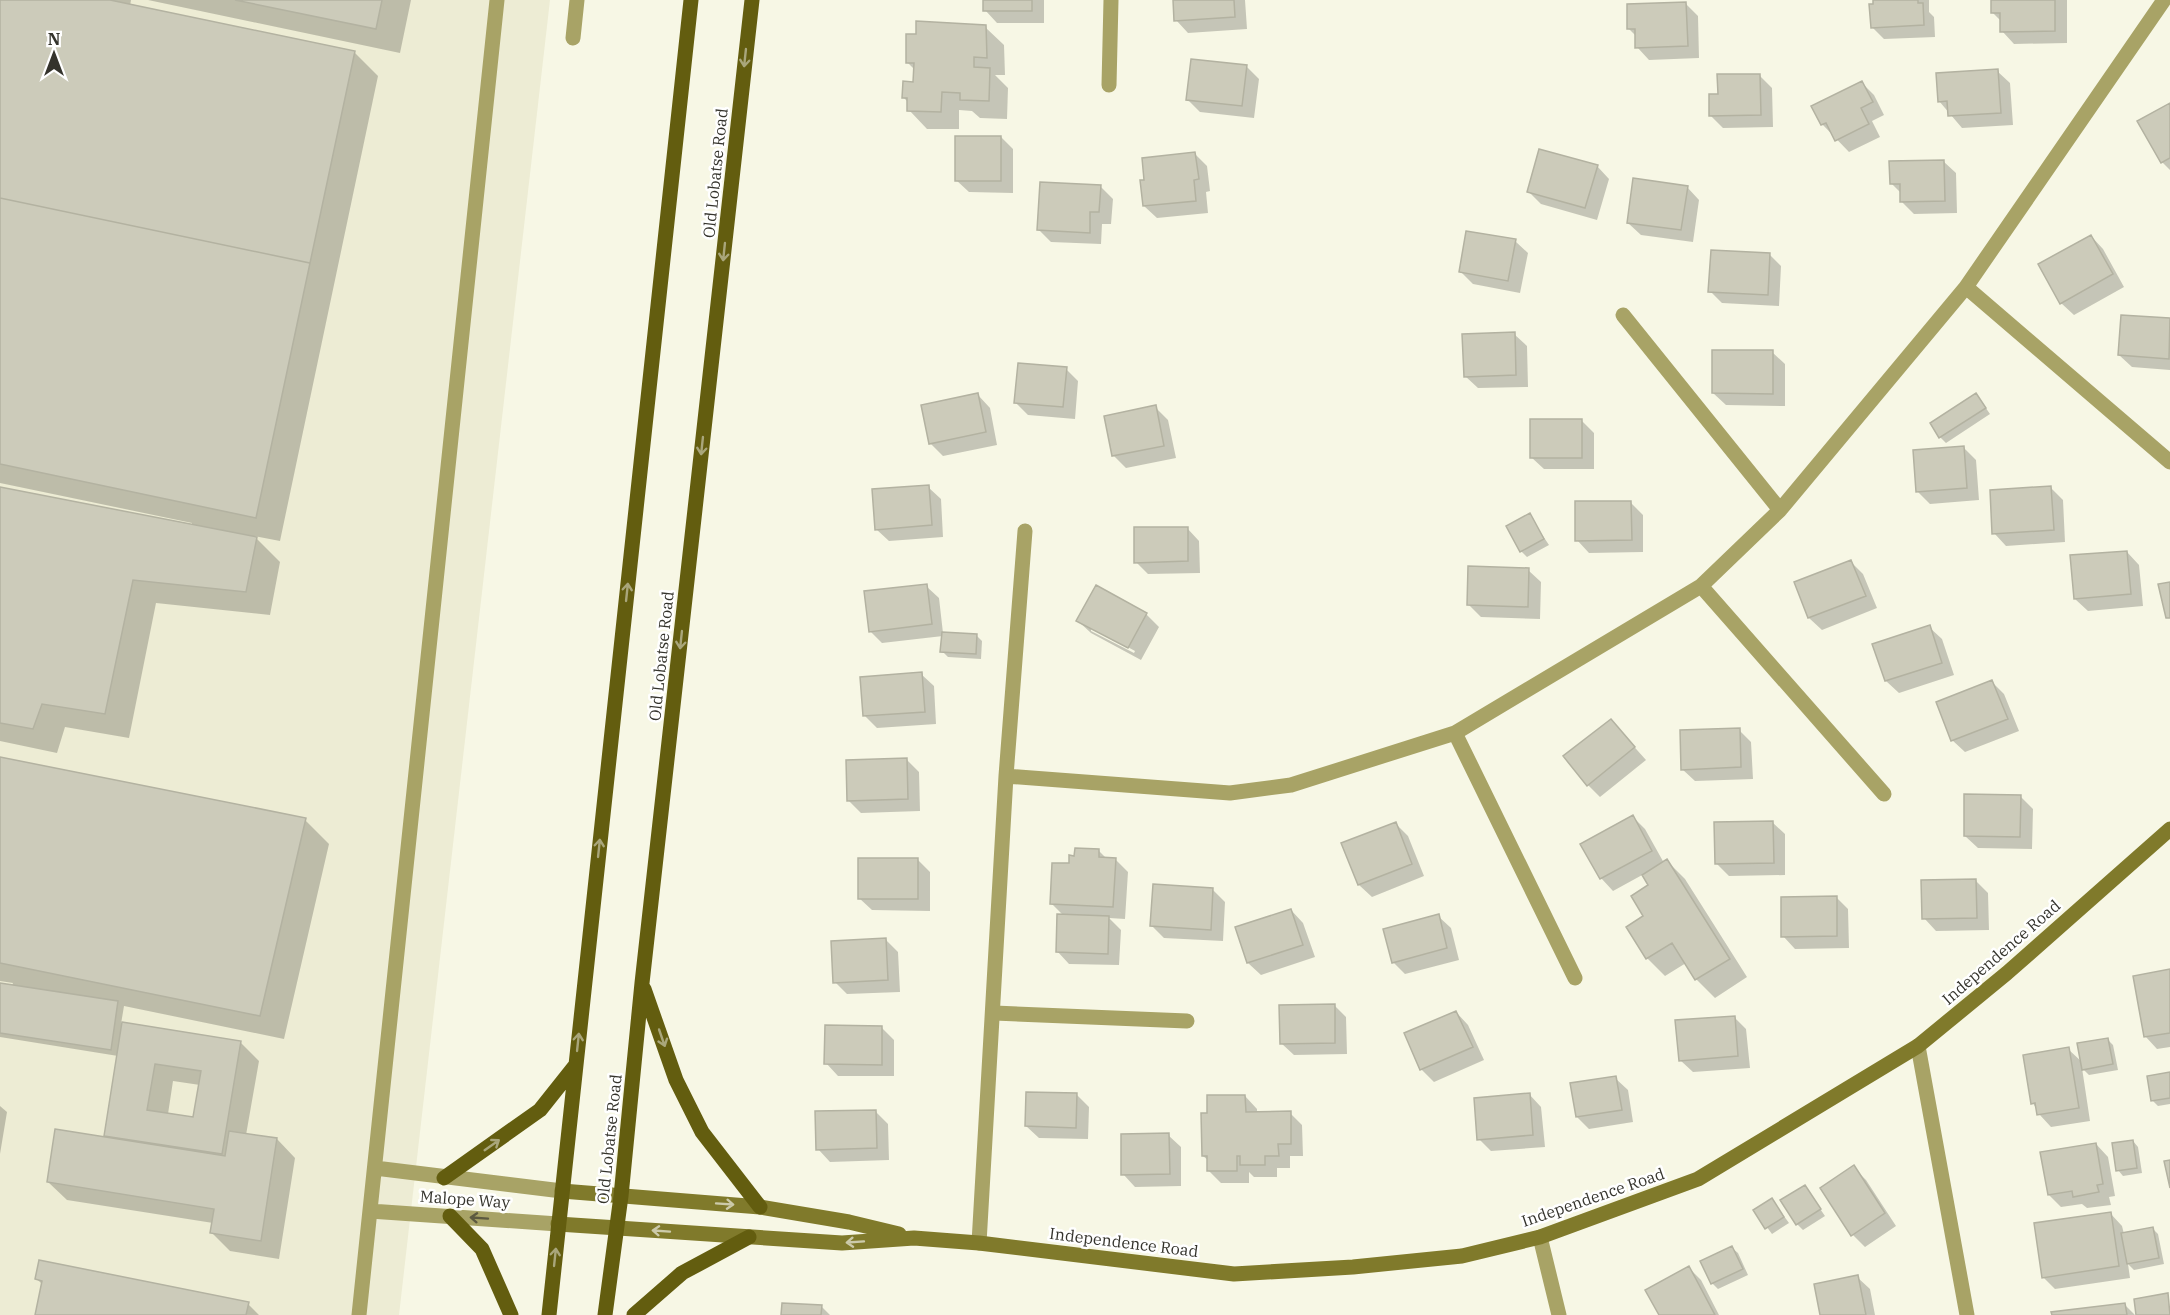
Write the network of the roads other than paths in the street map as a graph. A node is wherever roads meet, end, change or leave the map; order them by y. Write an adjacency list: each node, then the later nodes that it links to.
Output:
1 (497, 0): 25 (street)
2 (577, 0): 7 (street)
3 (691, 0): 24 (main road, one-way to 3)
4 (752, 0): 20 (main road, Old Lobatse Road, one-way to 20)
5 (1111, 0): 8 (street)
6 (2164, 0): 9 (street)
7 (573, 38)
8 (1109, 85)
9 (1966, 287): 11 (street); 12 (street)
10 (1623, 315): 12 (street)
11 (2170, 462)
12 (1780, 510): 14 (street)
13 (1025, 531): 16 (street)
14 (1701, 586): 15 (street); 17 (street)
15 (1455, 733): 16 (street); 19 (street)
16 (1006, 776): 21 (street)
17 (1884, 794)
18 (2170, 828): 23 (street, Independence Road)
19 (1575, 978)
20 (642, 983): 28 (main road, Old Lobatse Road); 29 (main road, one-way to 29)
21 (994, 1013): 22 (street); 37 (street)
22 (1186, 1021)
23 (1918, 1046): 36 (street, Independence Road); 44 (street)
24 (575, 1066): 26 (main road, one-way to 24); 27 (main road)
25 (375, 1168): 26 (street, Malope Way); 30 (street)
26 (444, 1178): 27 (street, Malope Way)
27 (562, 1191): 28 (street, Independence Road); 32 (main road)
28 (621, 1196): 29 (street, Independence Road, one-way to 29); 33 (main road, Old Lobatse Road)
29 (760, 1207): 35 (street, Independence Road)
30 (370, 1211): 31 (street, Malope Way); 38 (street)
31 (450, 1216): 32 (street, Malope Way, one-way to 31); 39 (main road)
32 (558, 1224): 33 (street, Independence Road); 40 (main road, one-way to 32)
33 (616, 1228): 34 (street, Independence Road, one-way to 33); 41 (main road, Old Lobatse Road)
34 (749, 1237): 35 (street, Independence Road, one-way to 34); 42 (main road)
35 (914, 1238): 37 (street, Independence Road)
36 (1540, 1238): 37 (street, Independence Road); 43 (street)
37 (979, 1243)
38 (359, 1315)
39 (512, 1315)
40 (549, 1315)
41 (605, 1315)
42 (634, 1315)
43 (1558, 1315)
44 (1966, 1315)

